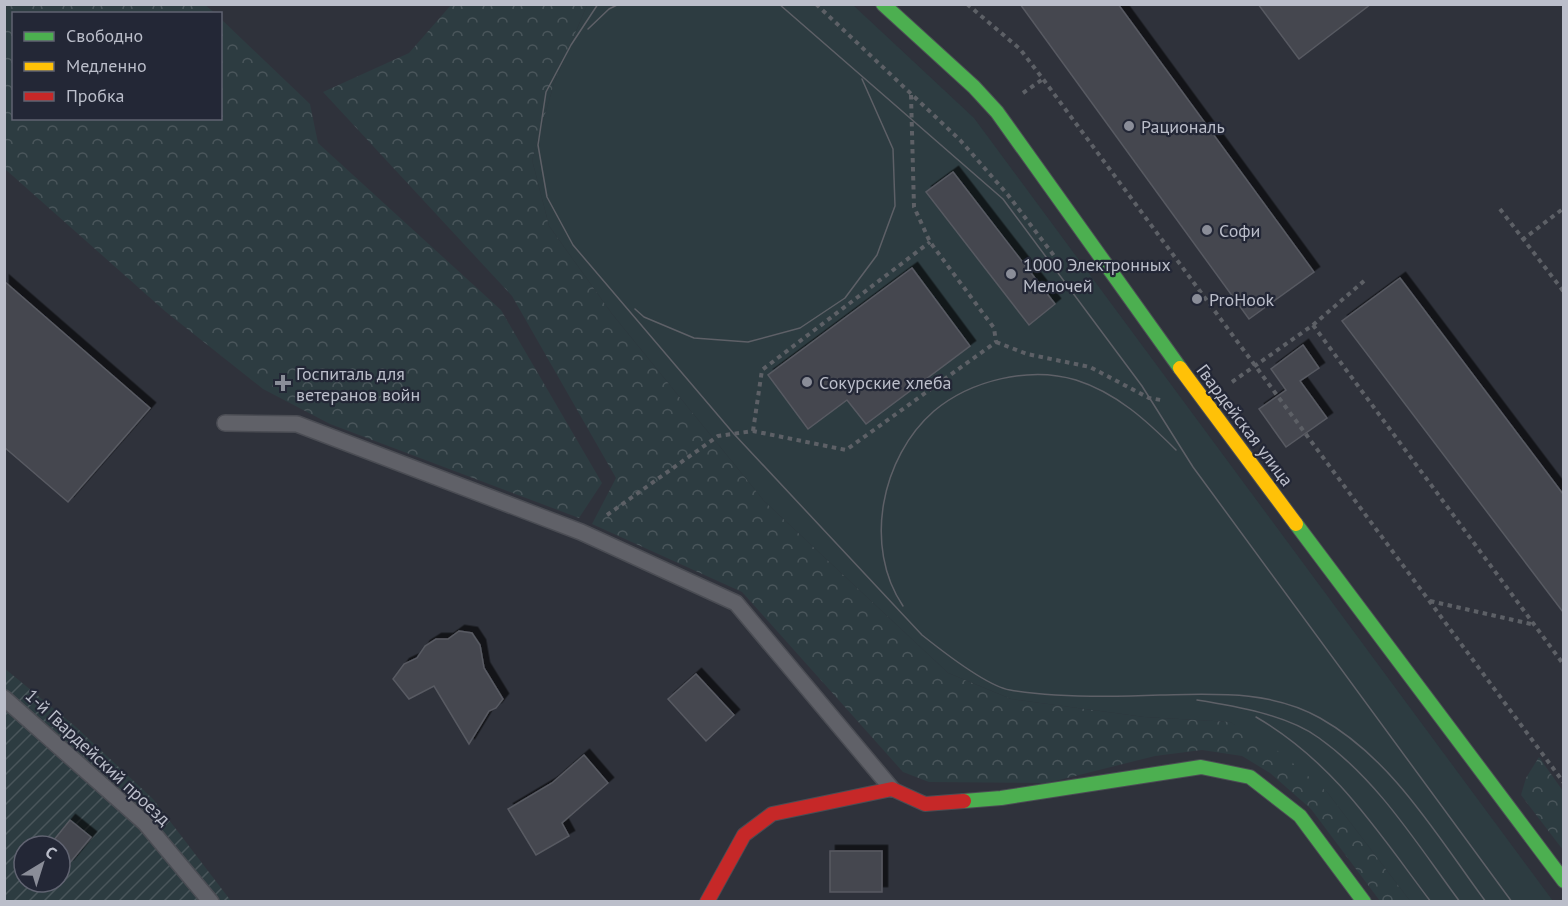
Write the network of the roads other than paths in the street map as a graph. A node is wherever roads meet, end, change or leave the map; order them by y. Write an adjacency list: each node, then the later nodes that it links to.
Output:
1 (883, 4): 5 (street, Гвардейская улица)
2 (225, 423): 4 (lane)
3 (4, 698): 6 (lane, 1-й Гвардейский проезд)
4 (892, 789): 7 (street); 8 (street)
5 (1563, 881)
6 (212, 902)
7 (707, 902)
8 (1364, 902)

